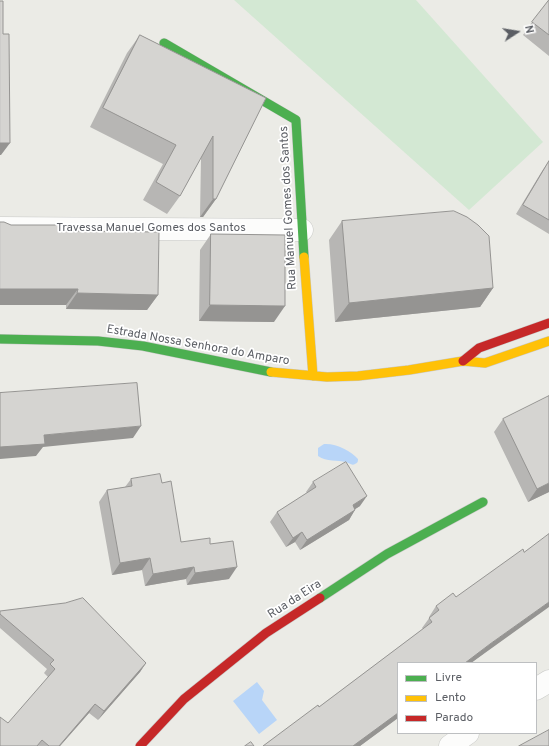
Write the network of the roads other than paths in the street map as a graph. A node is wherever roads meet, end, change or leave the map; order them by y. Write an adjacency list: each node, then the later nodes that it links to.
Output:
1 (164, 43): 3 (street, Rua Manuel Gomes dos Santos)
2 (0, 228): 3 (street, Travessa Manuel Gomes dos Santos)
3 (302, 230): 8 (street, Rua Manuel Gomes dos Santos)
4 (549, 323): 7 (street, Estrada Nossa Senhora do Amparo)
5 (0, 339): 8 (street, Estrada Nossa Senhora do Amparo)
6 (549, 341): 7 (street, Estrada Nossa Senhora do Amparo)
7 (463, 361): 8 (street, Estrada Nossa Senhora do Amparo)
8 (312, 376)
9 (483, 502): 13 (street, Rua da Eira)
10 (549, 681): 11 (street)
11 (537, 689)
12 (467, 734): 14 (street)
13 (140, 746)
14 (450, 746)

